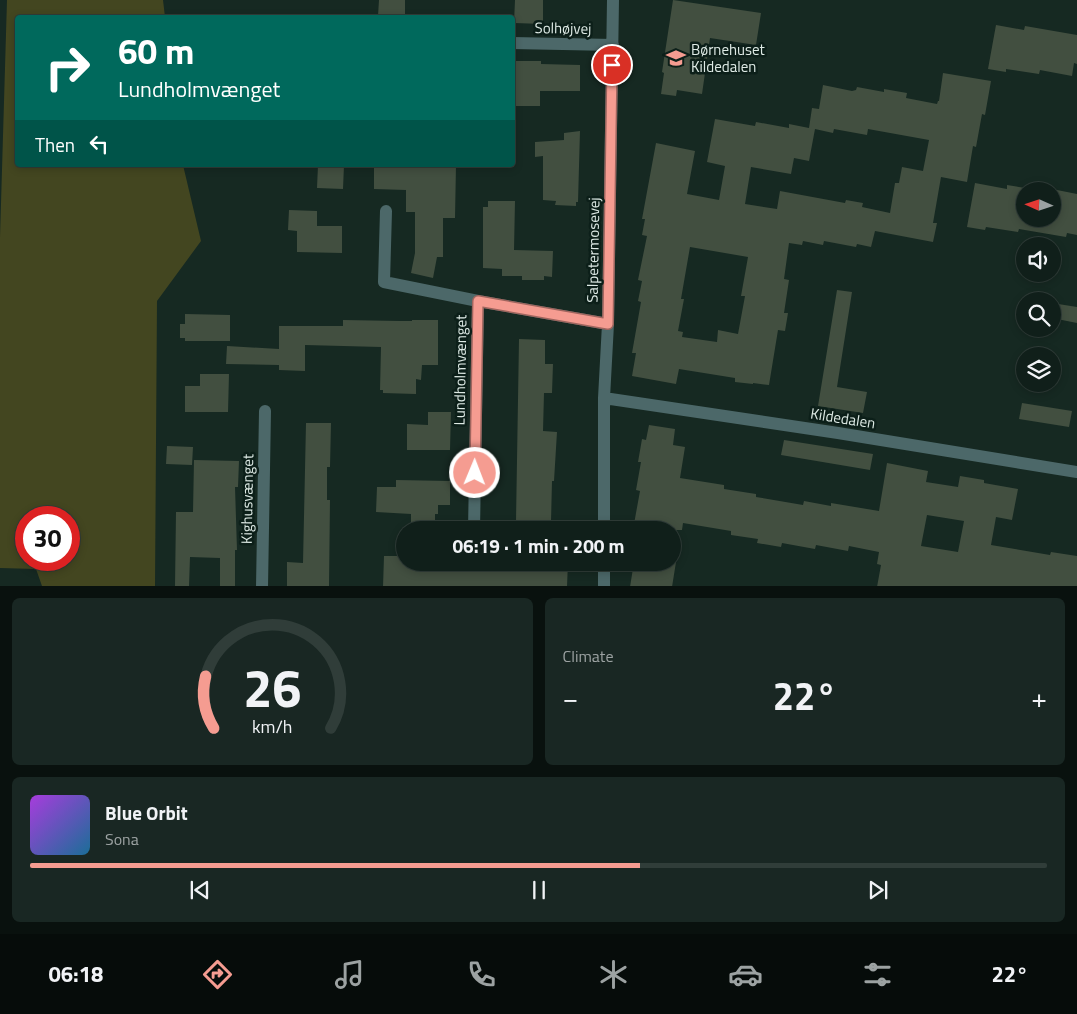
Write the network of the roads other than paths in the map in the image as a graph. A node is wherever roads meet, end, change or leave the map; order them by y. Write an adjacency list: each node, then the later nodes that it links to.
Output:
1 (613, 0): 3 (street, Salpetermosevej)
2 (515, 43): 3 (street, Solhøjvej)
3 (612, 45): 6 (street, Salpetermosevej)
4 (386, 211): 5 (street, Lundholmvænget)
5 (478, 301): 6 (street, Lundholmvænget); 10 (street, Lundholmvænget)
6 (608, 324): 7 (street, Salpetermosevej)
7 (604, 398): 9 (street, Kildedalen); 11 (street, Salpetermosevej)
8 (265, 411): 13 (street, Kighusvænget)
9 (1077, 472)
10 (474, 521)
11 (604, 521)
12 (604, 571): 14 (street)
13 (262, 586)
14 (604, 586)

